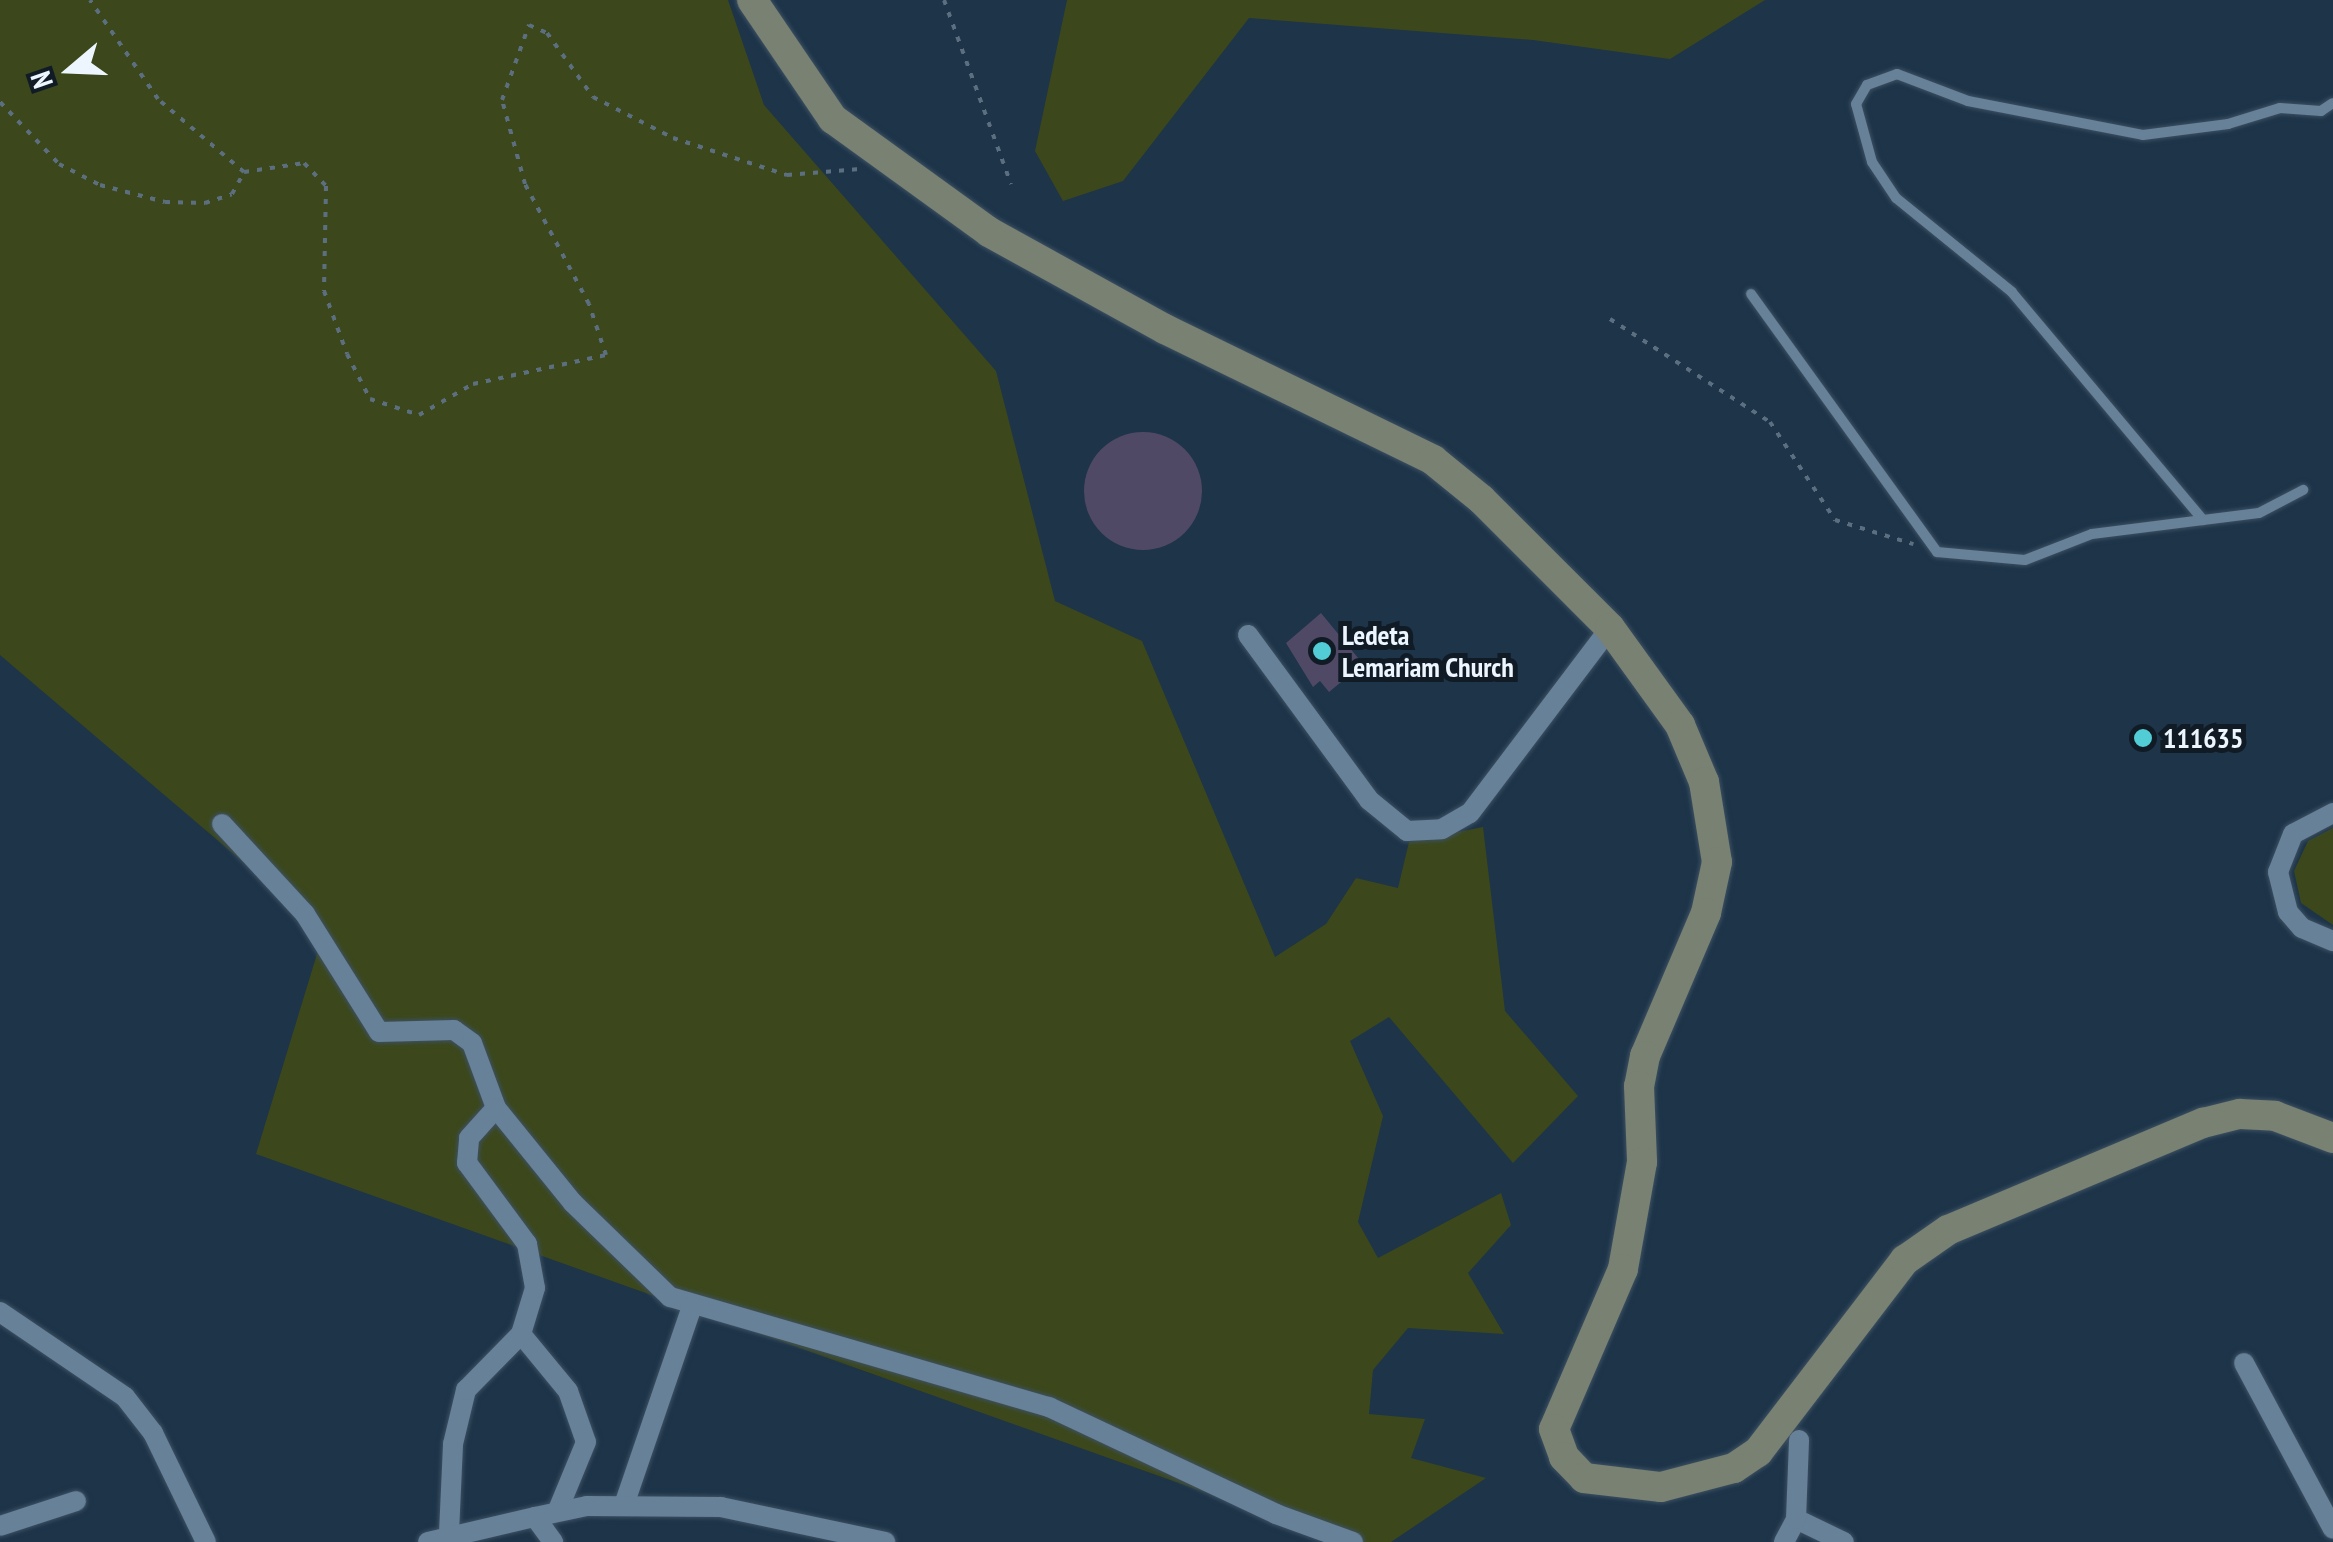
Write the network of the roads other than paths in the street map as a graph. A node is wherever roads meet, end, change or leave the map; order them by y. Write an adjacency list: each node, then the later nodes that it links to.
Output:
1 (752, 0): 6 (main road)
2 (2333, 102): 5 (lane)
3 (1751, 294): 5 (lane)
4 (2303, 490): 5 (lane)
5 (2204, 520)
6 (1610, 628): 7 (street); 12 (main road)
7 (1248, 635)
8 (2333, 812): 10 (street)
9 (222, 824): 11 (street)
10 (2333, 941)
11 (496, 1108): 13 (street); 15 (street)
12 (2333, 1138)
13 (692, 1306): 19 (street); 30 (street)
14 (0, 1312): 26 (street)
15 (521, 1334): 20 (street); 25 (street)
16 (2244, 1364): 24 (street)
17 (1799, 1440): 22 (street)
18 (76, 1501): 23 (street)
19 (624, 1505): 20 (street); 29 (street)
20 (558, 1510): 21 (street)
21 (535, 1516): 25 (street); 28 (street)
22 (1796, 1519): 31 (street); 32 (street)
23 (0, 1526)
24 (2333, 1529)
25 (449, 1533): 27 (street)
26 (206, 1542)
27 (428, 1542)
28 (553, 1542)
29 (885, 1542)
30 (1353, 1542)
31 (1784, 1542)
32 (1844, 1542)

